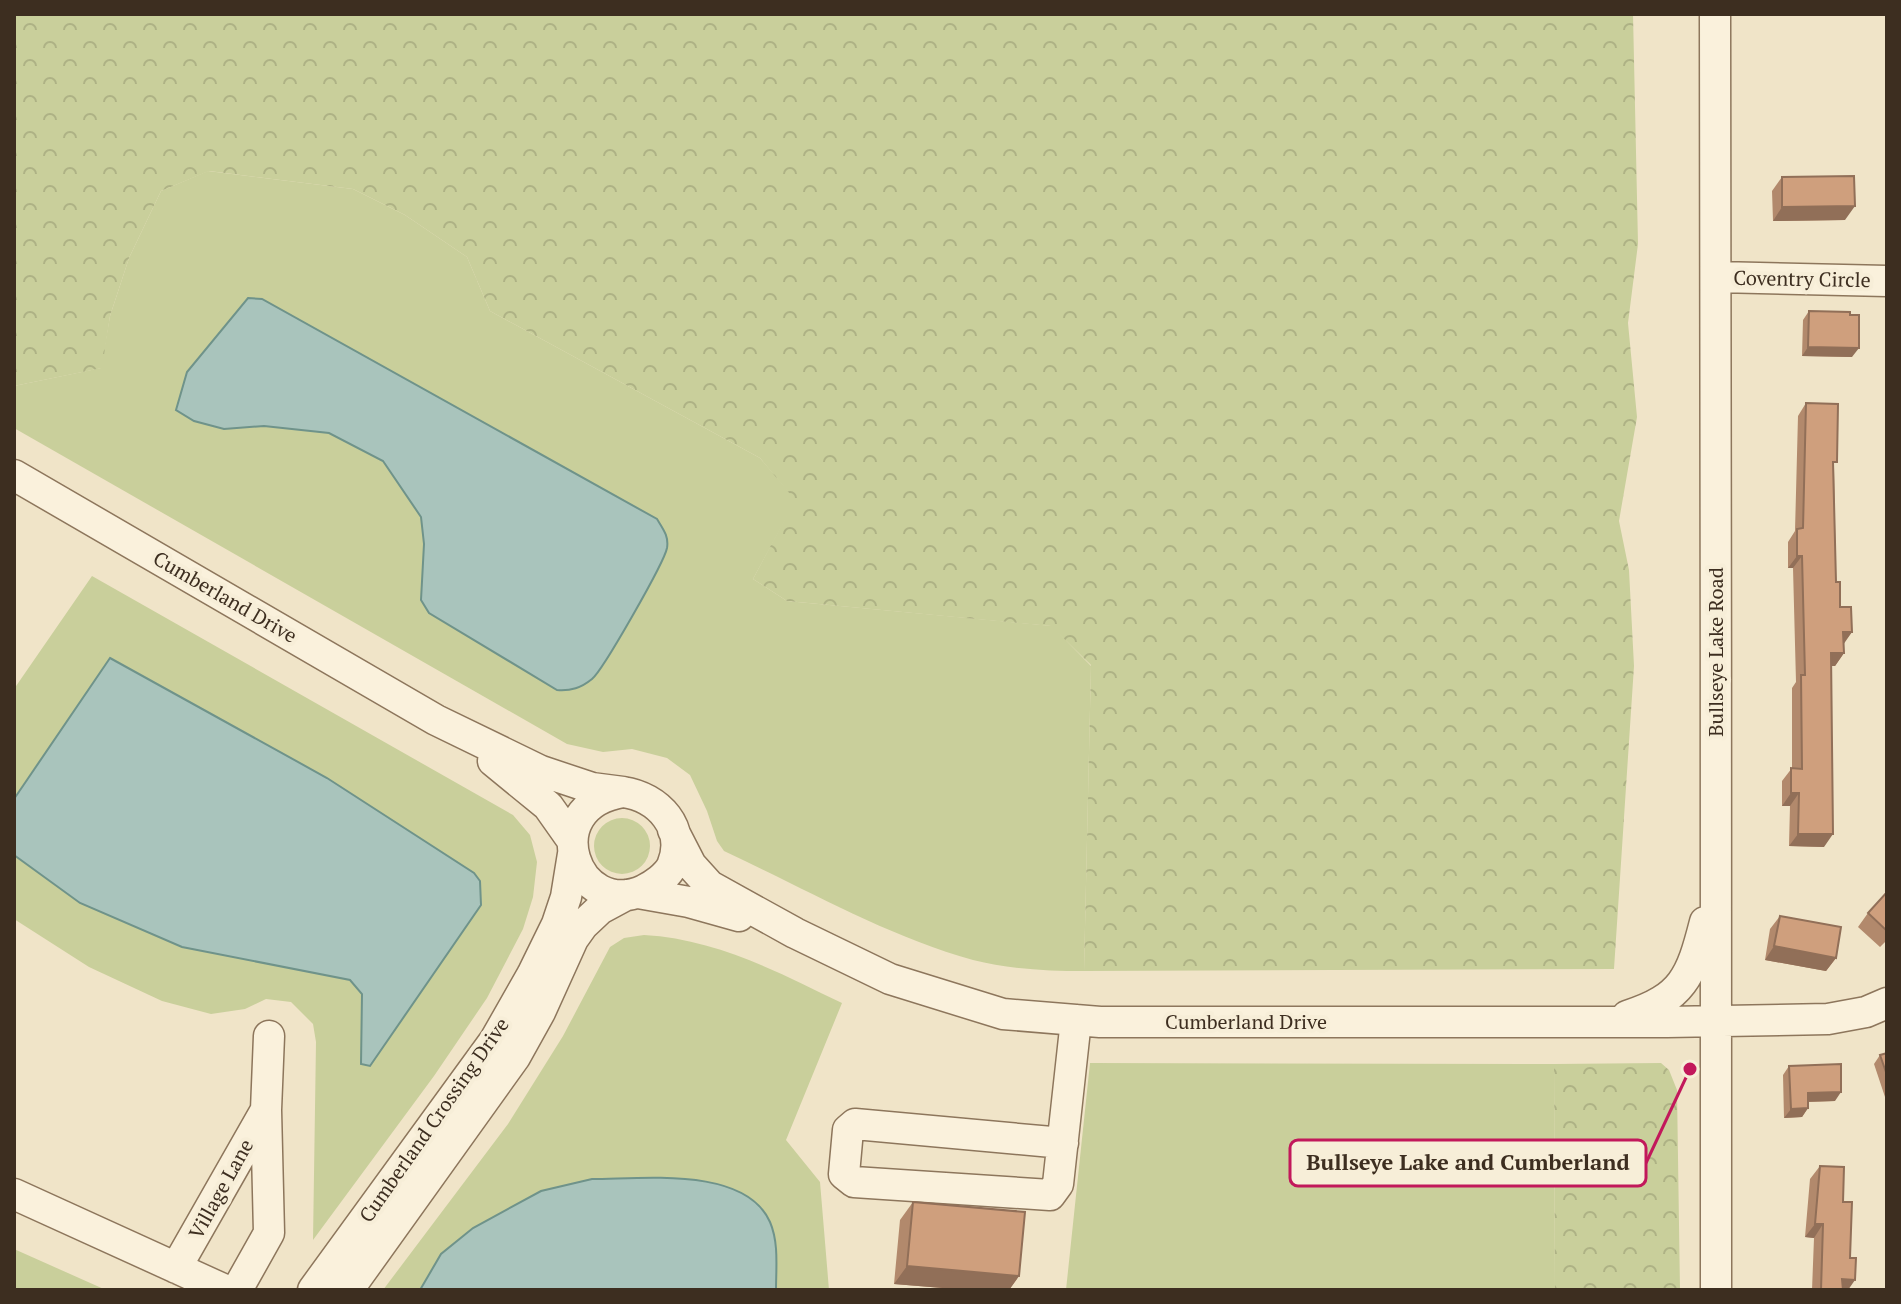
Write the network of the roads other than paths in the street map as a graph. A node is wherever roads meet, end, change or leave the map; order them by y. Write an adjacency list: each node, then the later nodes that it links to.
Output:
1 (1715, 14): 2 (street, Bullseye Lake Road)
2 (1717, 277): 3 (street, Coventry Circle); 9 (street, Bullseye Lake Road)
3 (1887, 281)
4 (14, 475): 5 (street, Cumberland Drive)
5 (436, 720): 6 (street, Cumberland Drive); 8 (street, Cumberland Drive)
6 (623, 792): 7 (street); 8 (street)
7 (673, 830): 10 (street); 11 (street, Cumberland Drive)
8 (572, 847): 10 (street); 23 (street, Cumberland Crossing Drive)
9 (1716, 877): 14 (street); 15 (street, Bullseye Lake Road)
10 (632, 894): 11 (street, Cumberland Drive); 24 (street, Cumberland Crossing Drive)
11 (795, 933): 13 (street, Cumberland Drive)
12 (1887, 1003): 15 (street, Cumberland Drive)
13 (1076, 1020): 14 (street, Cumberland Drive); 18 (street)
14 (1609, 1022): 15 (street, Cumberland Drive)
15 (1714, 1022): 25 (street, Bullseye Lake Road)
16 (269, 1036): 17 (street, Village Lane)
17 (266, 1110): 20 (street, Village Lane); 22 (street, Village Lane)
18 (1063, 1143): 18 (street)
19 (14, 1194): 20 (street)
20 (176, 1268): 21 (street)
21 (225, 1290)
22 (237, 1290)
23 (313, 1290)
24 (348, 1290)
25 (1716, 1290)

